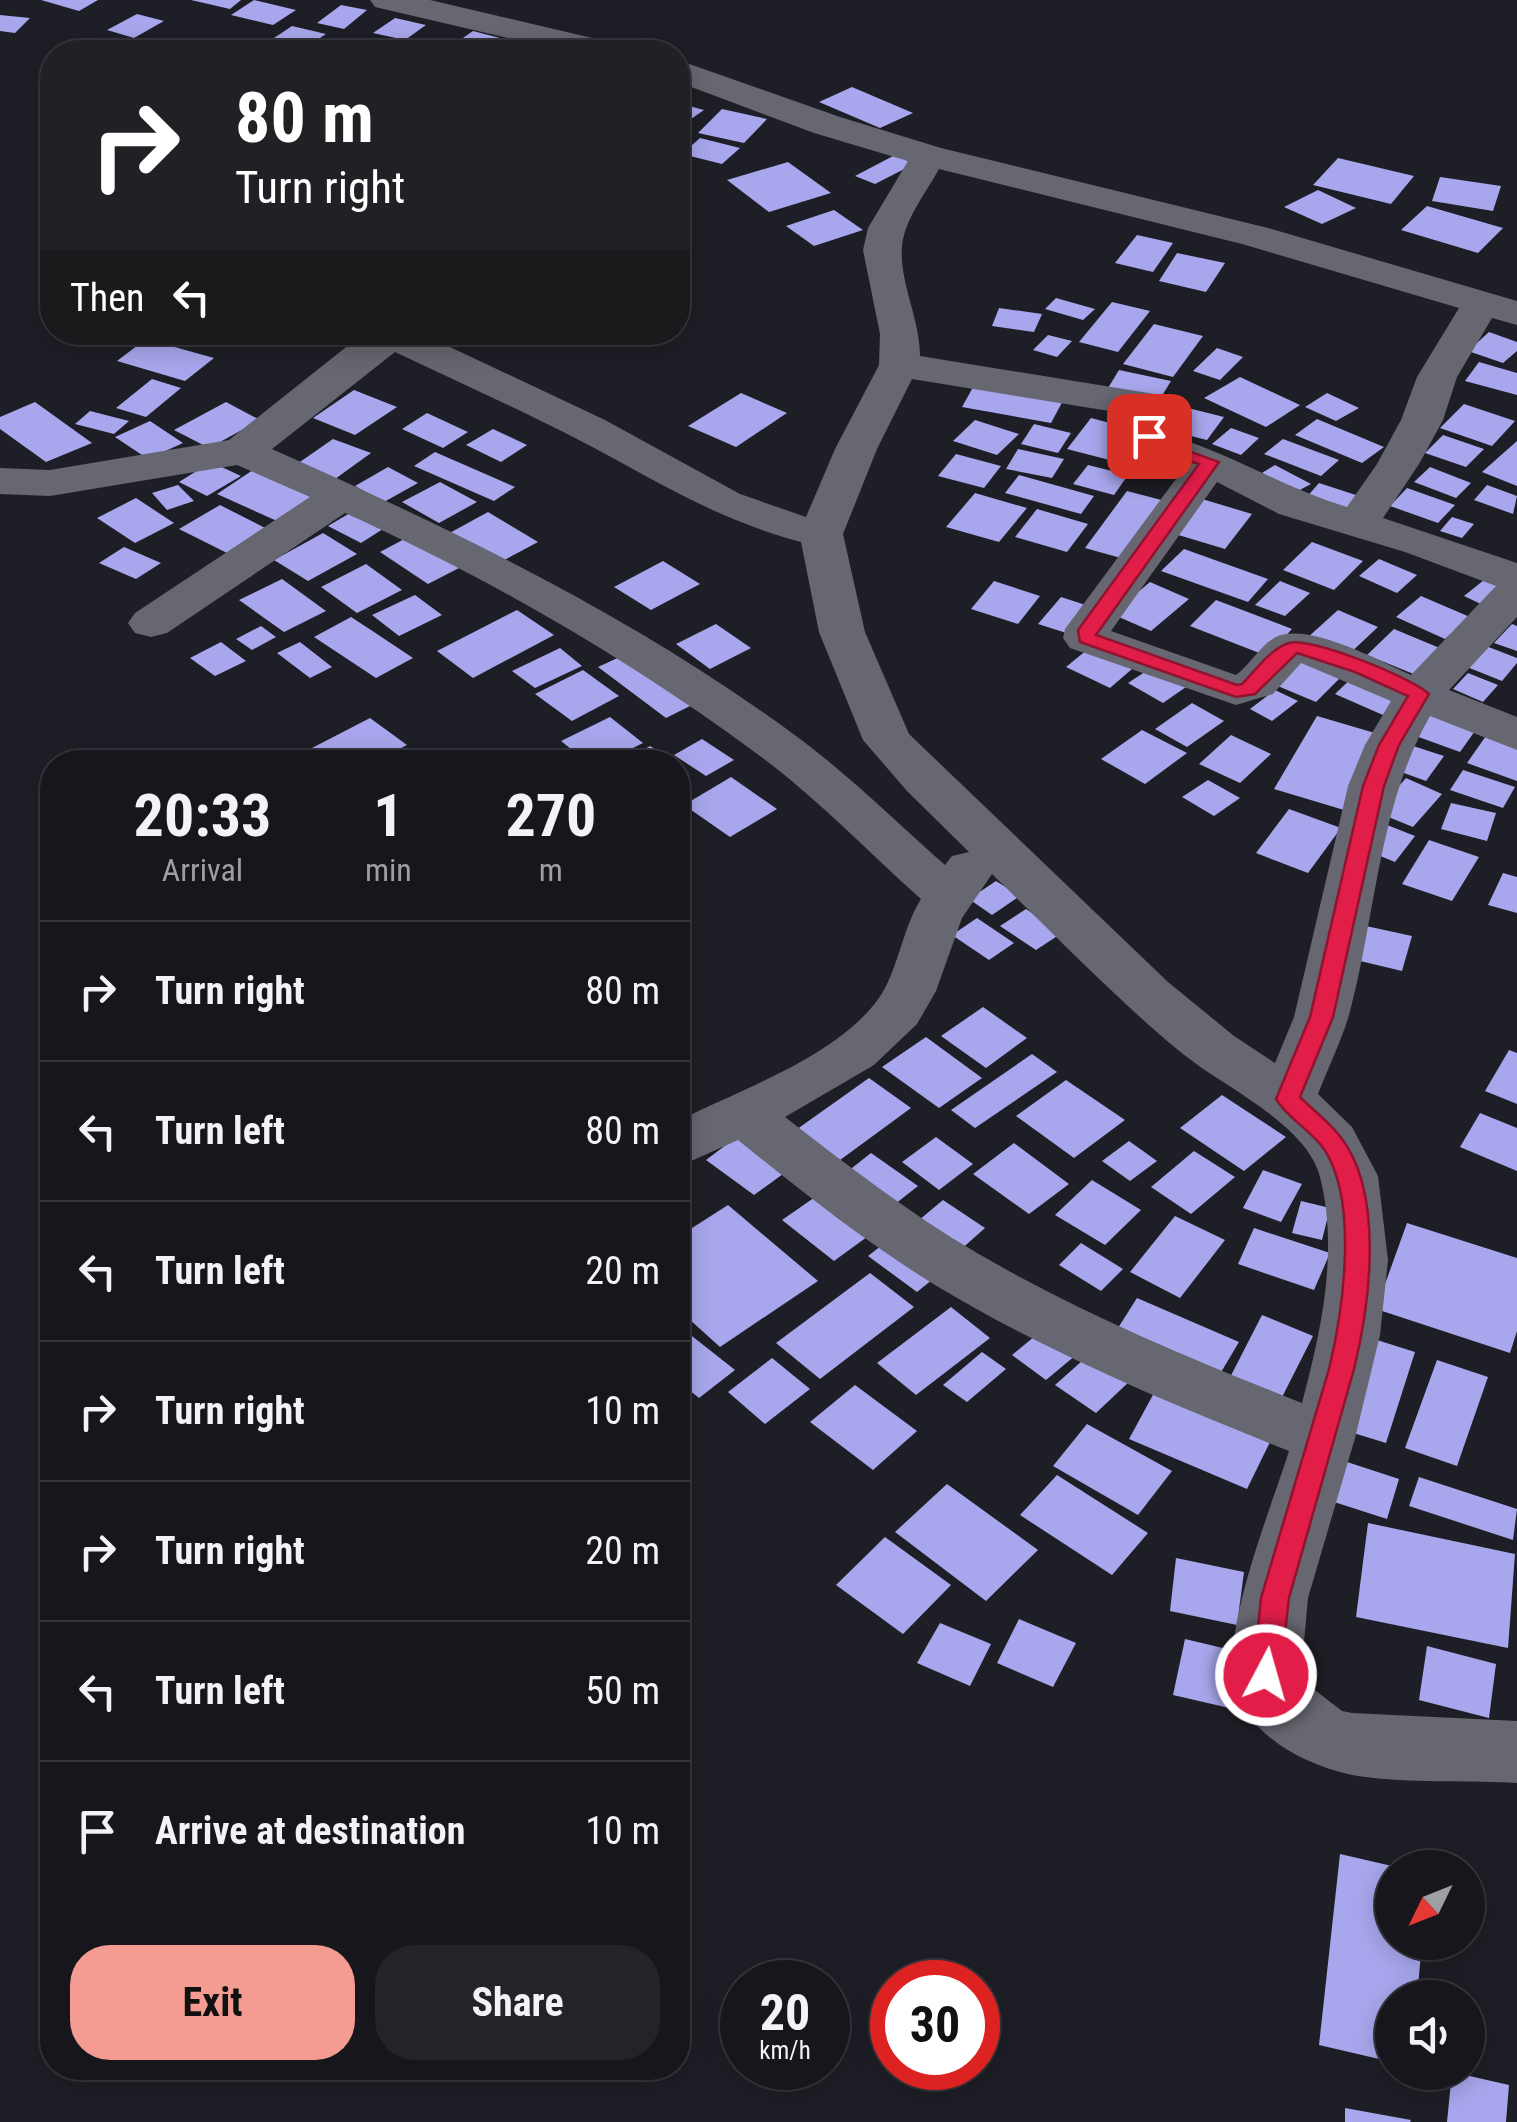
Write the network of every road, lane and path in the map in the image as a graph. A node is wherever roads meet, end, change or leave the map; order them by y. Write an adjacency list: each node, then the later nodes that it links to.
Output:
1 (387, 0): 2 (street)
2 (559, 40)
3 (690, 74): 4 (street)
4 (929, 156): 5 (street); 8 (street)
5 (1499, 308): 13 (street)
6 (375, 345): 9 (street)
7 (413, 345): 14 (street)
8 (899, 365): 10 (street); 14 (street)
9 (242, 451): 11 (street); 12 (street)
10 (1210, 462): 13 (street); 18 (street)
11 (0, 482)
12 (344, 494): 17 (street); 21 (street)
13 (1358, 523): 15 (street)
14 (821, 534): 20 (street)
15 (1517, 578)
16 (1517, 590): 18 (street)
17 (151, 623)
18 (1419, 694): 19 (street); 22 (street)
19 (1517, 735)
20 (991, 843): 21 (street); 22 (street)
21 (948, 895): 23 (street)
22 (1288, 1099): 25 (street)
23 (740, 1112): 24 (street); 25 (street)
24 (690, 1139)
25 (1324, 1438): 26 (street)
26 (1517, 1752)

